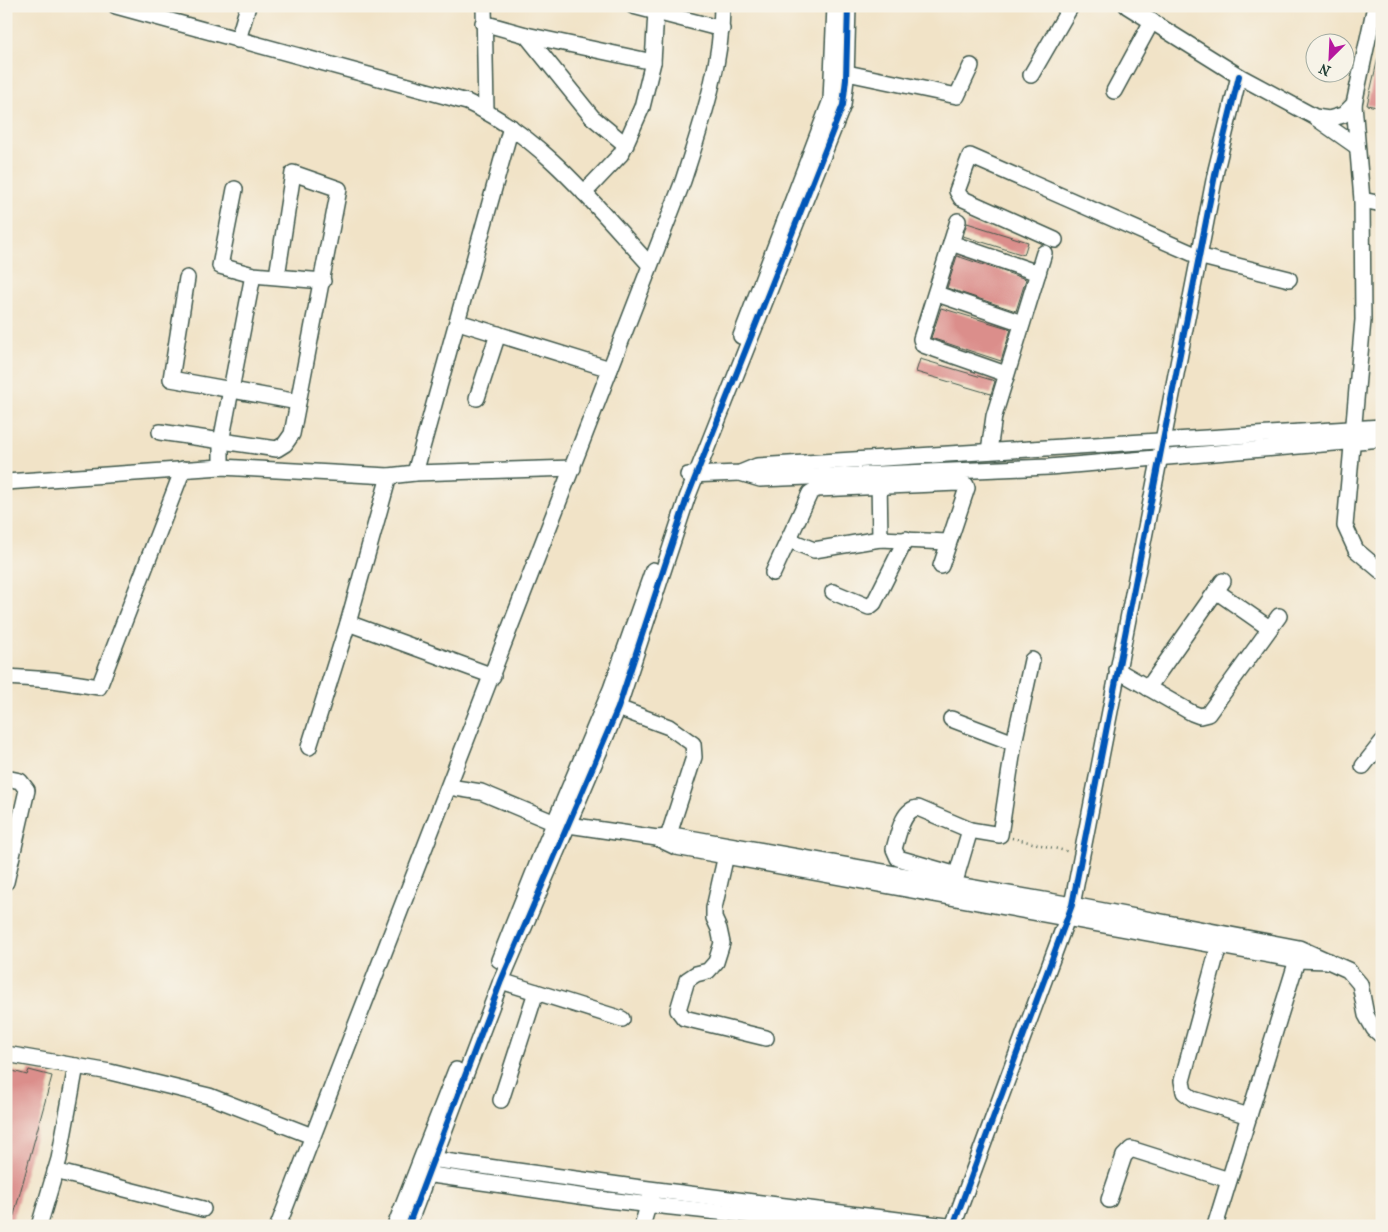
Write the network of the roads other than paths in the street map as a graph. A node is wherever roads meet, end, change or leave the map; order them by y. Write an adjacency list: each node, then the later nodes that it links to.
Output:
1 (116, 6): 15 (street)
2 (248, 6): 15 (street)
3 (484, 6): 12 (street)
4 (633, 6): 10 (street)
5 (722, 6): 13 (street)
6 (835, 6): 66 (street)
7 (848, 6): 18 (street)
8 (1071, 6): 19 (street)
9 (1375, 6): 22 (street)
10 (656, 12): 13 (street); 16 (street)
11 (1140, 12): 20 (street); 21 (street)
12 (483, 23): 14 (street); 23 (street)
13 (722, 29): 37 (street)
14 (526, 35): 16 (street); 26 (street)
15 (238, 40): 23 (street)
16 (653, 62): 26 (street)
17 (971, 66): 18 (street)
18 (846, 73): 66 (street)
19 (1030, 75)
20 (1239, 76): 24 (street); 36 (street)
21 (1114, 91)
22 (1354, 104): 24 (street); 27 (street)
23 (486, 111): 25 (street)
24 (1315, 117): 27 (street)
25 (510, 127): 29 (street); 64 (street)
26 (626, 144): 29 (street)
27 (1356, 146): 30 (street)
28 (236, 189): 39 (street)
29 (584, 193): 37 (street)
30 (1362, 200): 31 (street); 55 (street)
31 (1382, 204)
32 (958, 221): 34 (street)
33 (1055, 240): 36 (street)
34 (951, 243): 38 (street); 44 (street)
35 (1044, 253): 38 (street)
36 (1198, 256): 42 (street); 57 (street)
37 (649, 264): 48 (street)
38 (1038, 273): 45 (street)
39 (253, 274): 40 (street); 50 (street)
40 (277, 276): 43 (street); 43 (street)
41 (187, 278): 50 (street)
42 (1289, 279)
43 (322, 281): 52 (street)
44 (936, 294): 45 (street); 49 (street)
45 (1022, 322): 49 (street)
46 (465, 324): 47 (street)
47 (498, 334): 48 (street); 51 (street)
48 (610, 369): 62 (street)
49 (1006, 374): 59 (street)
50 (232, 391): 52 (street); 58 (street)
51 (477, 398)
52 (298, 402): 58 (street)
53 (1382, 427): 55 (street)
54 (160, 432): 58 (street)
55 (1352, 435): 56 (street); 57 (street); 60 (street); 74 (street)
56 (1382, 439)
57 (1163, 440): 59 (street); 60 (street)
58 (221, 442): 61 (street)
59 (989, 451): 65 (street)
60 (1160, 457): 65 (street); 81 (street)
61 (221, 467): 63 (street); 67 (street)
62 (573, 468): 64 (street); 82 (street)
63 (183, 469): 68 (street); 83 (street)
64 (415, 473): 67 (street)
65 (879, 473): 66 (street); 69 (street); 71 (street); 72 (street)
66 (691, 475): 85 (street); 93 (street)
67 (389, 476): 78 (street)
68 (6, 482)
69 (880, 539): 70 (street); 71 (street)
70 (906, 539): 72 (street); 76 (street)
71 (789, 540): 75 (street)
72 (948, 542): 73 (street)
73 (941, 566)
74 (1382, 572)
75 (773, 574)
76 (833, 592)
77 (1279, 616): 79 (street)
78 (348, 623): 82 (street); 89 (street)
79 (1270, 628): 84 (street); 84 (street)
80 (1032, 660): 88 (street)
81 (1117, 670): 84 (street); 100 (street)
82 (493, 676): 92 (street)
83 (6, 677)
84 (1148, 688)
85 (618, 708): 93 (street); 95 (street)
86 (951, 719): 88 (street)
87 (1382, 742): 90 (street)
88 (1014, 743): 94 (street)
89 (309, 747)
90 (1363, 766)
91 (6, 778): 96 (street)
92 (449, 787): 93 (street); 114 (street)
93 (561, 824): 95 (street); 104 (street); 115 (street)
94 (970, 830): 98 (street); 98 (street)
95 (663, 838): 97 (street); 98 (street)
96 (10, 847): 99 (street)
97 (726, 855): 100 (street); 108 (street)
98 (955, 880): 100 (street)
99 (6, 882)
100 (1071, 911): 101 (street); 103 (street); 130 (street)
101 (1218, 945): 102 (street); 113 (street)
102 (1297, 960): 103 (street); 111 (street)
103 (1329, 961): 107 (street)
104 (501, 981): 105 (street); 115 (street)
105 (536, 992): 106 (street); 112 (street)
106 (622, 1019)
107 (1382, 1036)
108 (766, 1038)
109 (6, 1054): 110 (street)
110 (76, 1066): 114 (street); 116 (street)
111 (1258, 1086): 113 (street); 132 (street)
112 (501, 1100)
113 (1249, 1116): 118 (street)
114 (312, 1136): 124 (street)
115 (427, 1158): 117 (street); 119 (street)
116 (55, 1171): 122 (street); 123 (street)
117 (422, 1173): 121 (street); 125 (street); 126 (street)
118 (1229, 1180): 120 (street); 131 (street)
119 (653, 1190): 121 (street); 129 (street)
120 (1109, 1200)
121 (649, 1205): 127 (street); 128 (street)
122 (203, 1209)
123 (39, 1226)
124 (278, 1226)
125 (395, 1226)
126 (408, 1226)
127 (642, 1226)
128 (846, 1226)
129 (947, 1226)
130 (952, 1226)
131 (1215, 1226)
132 (1225, 1226)

